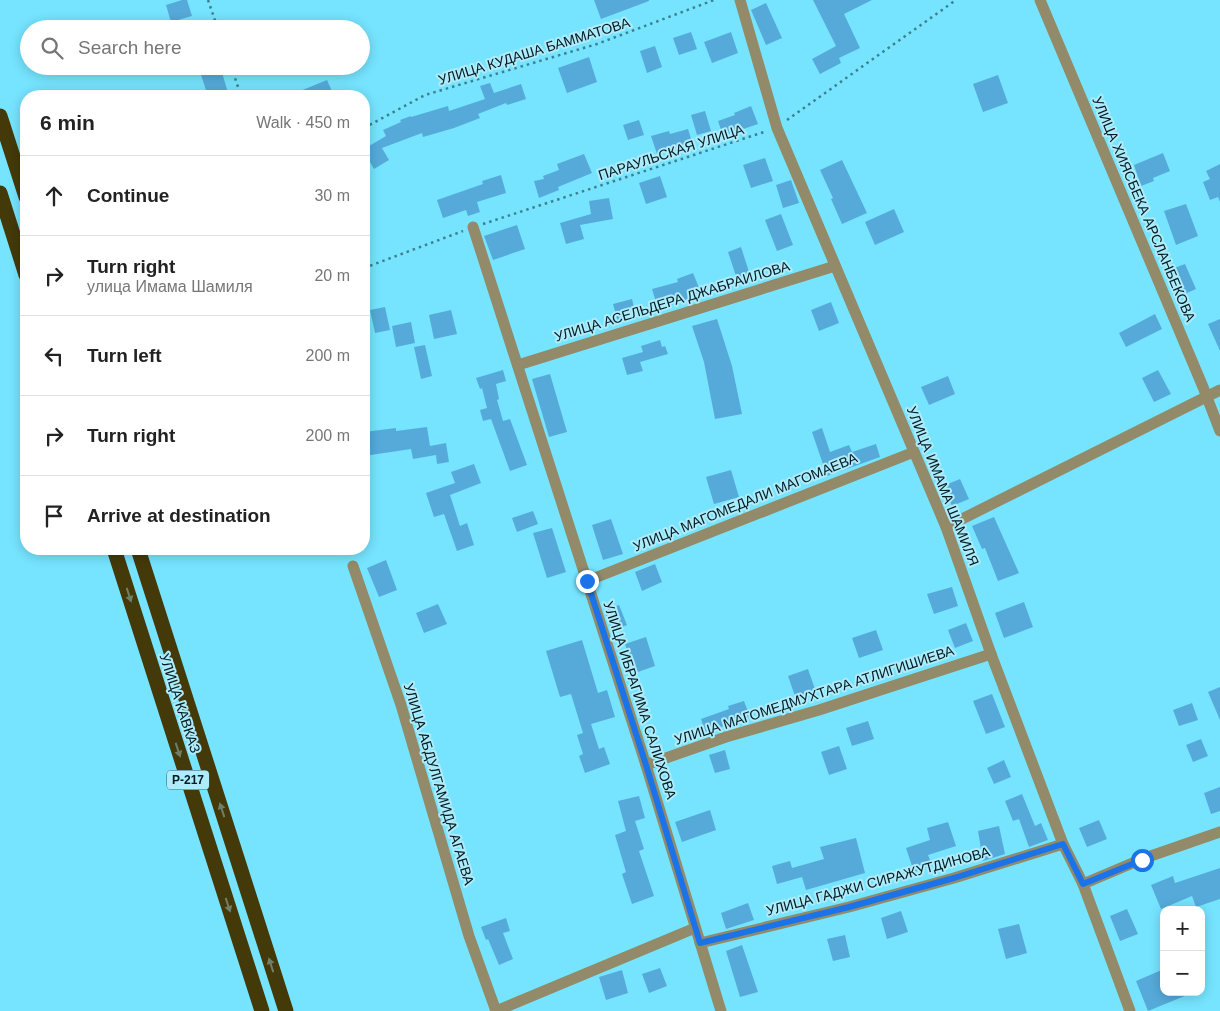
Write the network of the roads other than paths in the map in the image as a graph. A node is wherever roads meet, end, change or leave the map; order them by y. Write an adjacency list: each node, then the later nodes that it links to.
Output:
1 (740, 0): 8 (street, УЛИЦА ИМАМА ШАМИЛЯ)
2 (1040, 0): 11 (street, УЛИЦА ХИЯСБЕКА АРСЛАНБЕКОВА)
3 (0, 116): 4 (highway)
4 (20, 178)
5 (0, 193): 7 (highway)
6 (473, 227): 9 (street, УЛИЦА ИБРАГИМА САЛИХОВА)
7 (20, 256)
8 (835, 266): 9 (street, УЛИЦА АСЕЛЬДЕРА ДЖАБРАИЛОВА); 13 (street, УЛИЦА ИМАМА ШАМИЛЯ)
9 (518, 365): 18 (street, УЛИЦА ИБРАГИМА САЛИХОВА)
10 (1220, 390): 11 (street)
11 (1207, 397): 12 (street, УЛИЦА ХИЯСБЕКА АРСЛАНБЕКОВА); 14 (street)
12 (1220, 431)
13 (914, 452): 14 (street, УЛИЦА ИМАМА ШАМИЛЯ); 18 (street, УЛИЦА МАГОМЕДАЛИ МАГОМАЕВА)
14 (946, 527): 19 (street, УЛИЦА ИМАМА ШАМИЛЯ)
15 (116, 555): 26 (highway, УЛИЦА КАВКАЗ / Р-217, one-way to 26)
16 (140, 555): 27 (highway, УЛИЦА КАВКАЗ / Р-217, one-way to 16)
17 (353, 566): 28 (street, УЛИЦА АБДУЛГАМИДА АГАЕВА)
18 (587, 581): 20 (street, УЛИЦА ИБРАГИМА САЛИХОВА)
19 (991, 654): 20 (street, УЛИЦА МАГОМЕДМУХТАРА АТЛИГИШИЕВА); 22 (street, УЛИЦА ИМАМА ШАМИЛЯ)
20 (646, 765): 24 (street, УЛИЦА ИБРАГИМА САЛИХОВА)
21 (1220, 832): 23 (street)
22 (1063, 844): 23 (street, УЛИЦА ИМАМА ШАМИЛЯ); 25 (street, УЛИЦА ГАДЖИ СИРАЖУТДИНОВА)
23 (1083, 884): 30 (street, УЛИЦА ИМАМА ШАМИЛЯ)
24 (695, 928): 25 (street, УЛИЦА ИБРАГИМА САЛИХОВА); 28 (street)
25 (700, 943): 29 (street, УЛИЦА ИБРАГИМА САЛИХОВА)
26 (262, 1011)
27 (286, 1011)
28 (496, 1011)
29 (721, 1011)
30 (1130, 1011)

